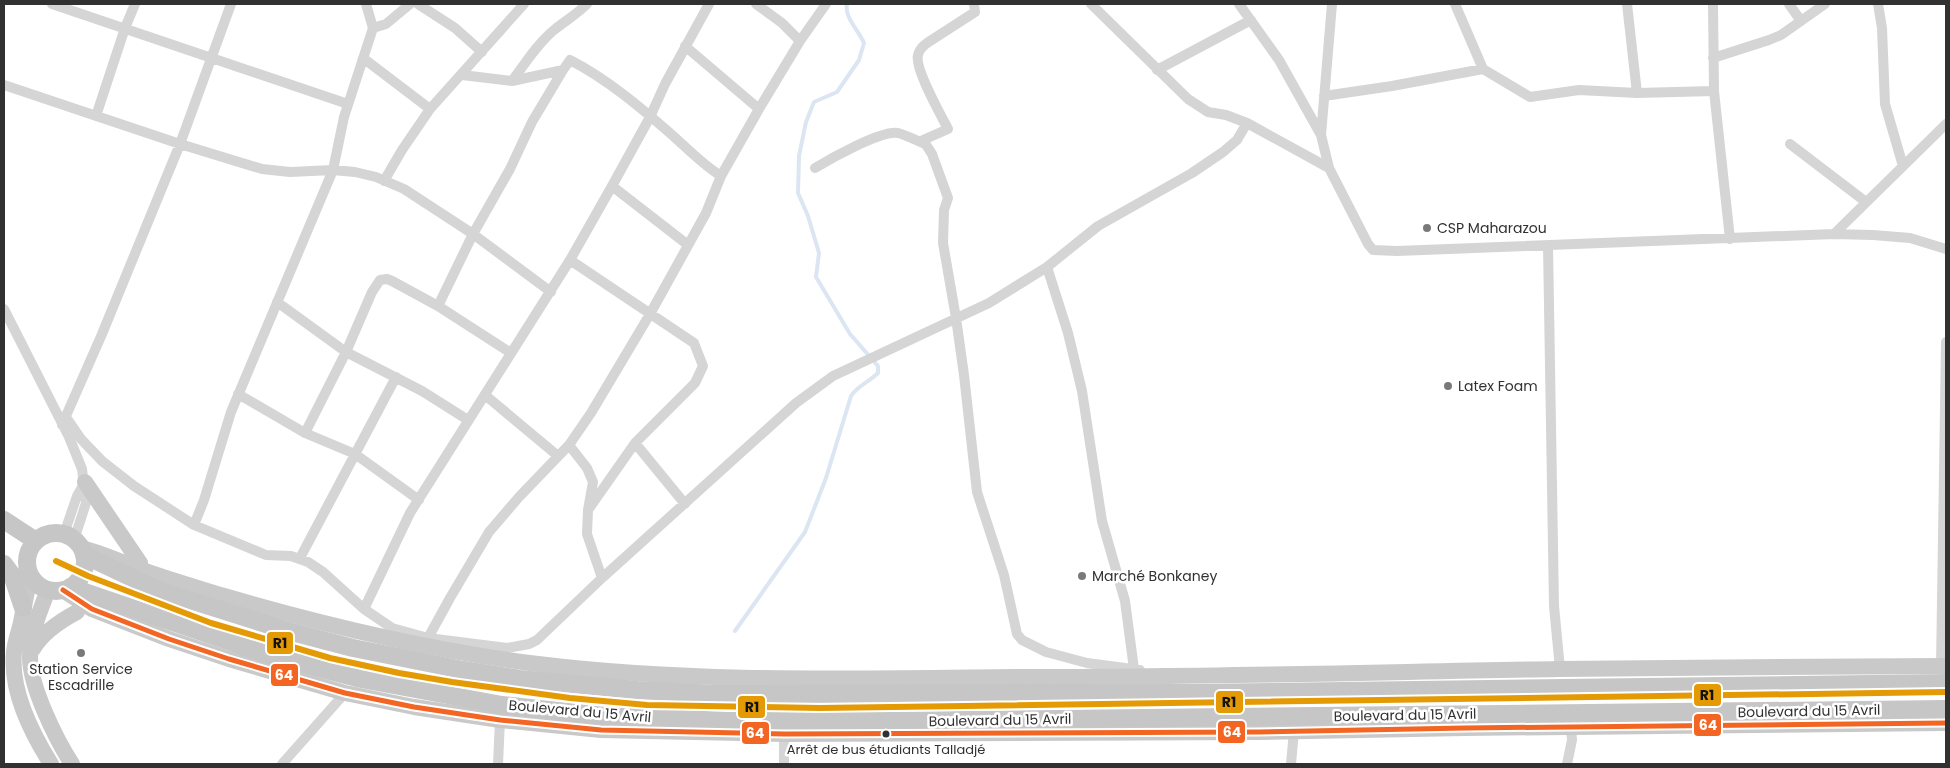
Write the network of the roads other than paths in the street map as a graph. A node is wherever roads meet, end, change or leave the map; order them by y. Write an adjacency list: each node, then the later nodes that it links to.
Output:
1 (52, 4): 24 (street)
2 (135, 4): 24 (street)
3 (231, 4): 29 (street)
4 (366, 4): 25 (street)
5 (410, 4): 25 (street)
6 (418, 4): 28 (street)
7 (524, 4): 28 (street)
8 (587, 4): 36 (street)
9 (709, 4): 27 (street)
10 (756, 4): 26 (street)
11 (826, 4): 26 (street)
12 (974, 4): 49 (street)
13 (1091, 4): 34 (street)
14 (1239, 4): 22 (street)
15 (1332, 4): 40 (street)
16 (1455, 4): 32 (street)
17 (1627, 4): 39 (street)
18 (1713, 4): 31 (street)
19 (1789, 4): 23 (street)
20 (1825, 4): 23 (street)
21 (1878, 4): 52 (street)
22 (1251, 20): 34 (street); 48 (street)
23 (1802, 21): 31 (street)
24 (125, 28): 29 (street); 44 (street)
25 (373, 28): 30 (street)
26 (800, 41): 43 (street)
27 (685, 46): 43 (street); 45 (street)
28 (482, 52): 35 (street)
29 (211, 58): 41 (street); 50 (street)
30 (364, 58): 41 (street); 42 (street)
31 (1713, 58): 38 (street)
32 (1483, 69): 39 (street); 40 (street)
33 (564, 70): 36 (street); 45 (street); 60 (street)
34 (1157, 70): 46 (street)
35 (462, 75): 36 (street); 42 (street)
36 (512, 81)
37 (4, 85): 44 (street)
38 (1714, 91): 39 (street); 62 (street)
39 (1637, 93)
40 (1324, 96): 48 (street)
41 (348, 104): 55 (street)
42 (430, 109): 57 (street)
43 (760, 109): 56 (street)
44 (96, 116): 50 (street)
45 (650, 117): 56 (street); 58 (street)
46 (1247, 122): 54 (street); 67 (street)
47 (1946, 124): 52 (street)
48 (1321, 135): 54 (street)
49 (923, 143): 53 (street); 73 (street)
50 (180, 144): 55 (street); 81 (street)
51 (1790, 144): 59 (street)
52 (1904, 166): 59 (street)
53 (815, 168)
54 (1329, 168): 64 (street)
55 (333, 170): 57 (street); 69 (street)
56 (721, 176): 63 (street)
57 (384, 181): 60 (street)
58 (612, 186): 63 (street); 66 (street)
59 (1866, 202): 61 (street)
60 (473, 234): 68 (street); 70 (street)
61 (1834, 234): 62 (street); 65 (street)
62 (1730, 239): 64 (street)
63 (688, 245): 72 (street)
64 (1548, 246): 109 (street)
65 (1946, 249)
66 (570, 260): 68 (street); 72 (street)
67 (1047, 268): 73 (street); 108 (street)
68 (551, 292): 76 (street)
69 (277, 302): 75 (street); 78 (street)
70 (438, 306): 75 (street); 76 (street)
71 (4, 309): 81 (street)
72 (650, 314): 83 (street); 84 (street)
73 (956, 318): 89 (street); 108 (street)
74 (1946, 342): 110 (street)
75 (346, 352): 77 (street); 82 (street)
76 (511, 353): 79 (street)
77 (396, 376): 80 (street); 85 (street)
78 (238, 394): 82 (street); 92 (street)
79 (485, 395): 80 (street); 86 (street)
80 (468, 420): 88 (street)
81 (64, 421): 87 (street); 92 (street)
82 (305, 433): 85 (street)
83 (635, 443): 89 (street); 90 (street)
84 (569, 446): 86 (street); 90 (street)
85 (355, 454): 88 (street); 96 (street)
86 (558, 456): 106 (street)
87 (85, 482): 94 (street); 98 (main road)
88 (419, 500): 103 (street)
89 (685, 504): 100 (street)
90 (588, 510): 100 (street)
91 (4, 520): 93 (highway)
92 (194, 525): 96 (street)
93 (36, 541): 94 (highway); 99 (highway)
94 (76, 544): 98 (main road); 101 (highway); 110 (highway, Boulevard du 15 Avril)
95 (4, 555): 99 (highway)
96 (300, 558): 103 (street)
97 (4, 564): 102 (highway)
98 (144, 567): 111 (main road)
99 (29, 573): 101 (highway); 102 (main road)
100 (602, 578): 106 (street)
101 (59, 590): 104 (main road); 105 (main road, Boulevard du 15 Avril); 107 (main road); 113 (highway, Boulevard du 15 Avril)
102 (24, 608): 119 (main road)
103 (364, 608): 106 (street)
104 (77, 612): 105 (main road, Boulevard du 15 Avril); 107 (main road)
105 (102, 612): 112 (main road, Boulevard du 15 Avril)
106 (428, 638)
107 (30, 653): 120 (main road)
108 (1134, 669): 111 (street)
109 (1560, 669): 110 (main road); 111 (main road)
110 (1945, 672)
111 (1174, 677)
112 (345, 694): 114 (main road, Boulevard du 15 Avril); 121 (street)
113 (1946, 708)
114 (500, 720): 118 (main road, Boulevard du 15 Avril); 122 (street)
115 (1946, 723): 116 (main road, Boulevard du 15 Avril)
116 (1571, 728): 117 (main road, Boulevard du 15 Avril); 125 (street)
117 (1294, 731): 118 (main road, Boulevard du 15 Avril); 124 (street)
118 (784, 734): 123 (street)
119 (51, 764)
120 (72, 764)
121 (282, 764)
122 (498, 764)
123 (784, 764)
124 (1290, 764)
125 (1567, 764)

